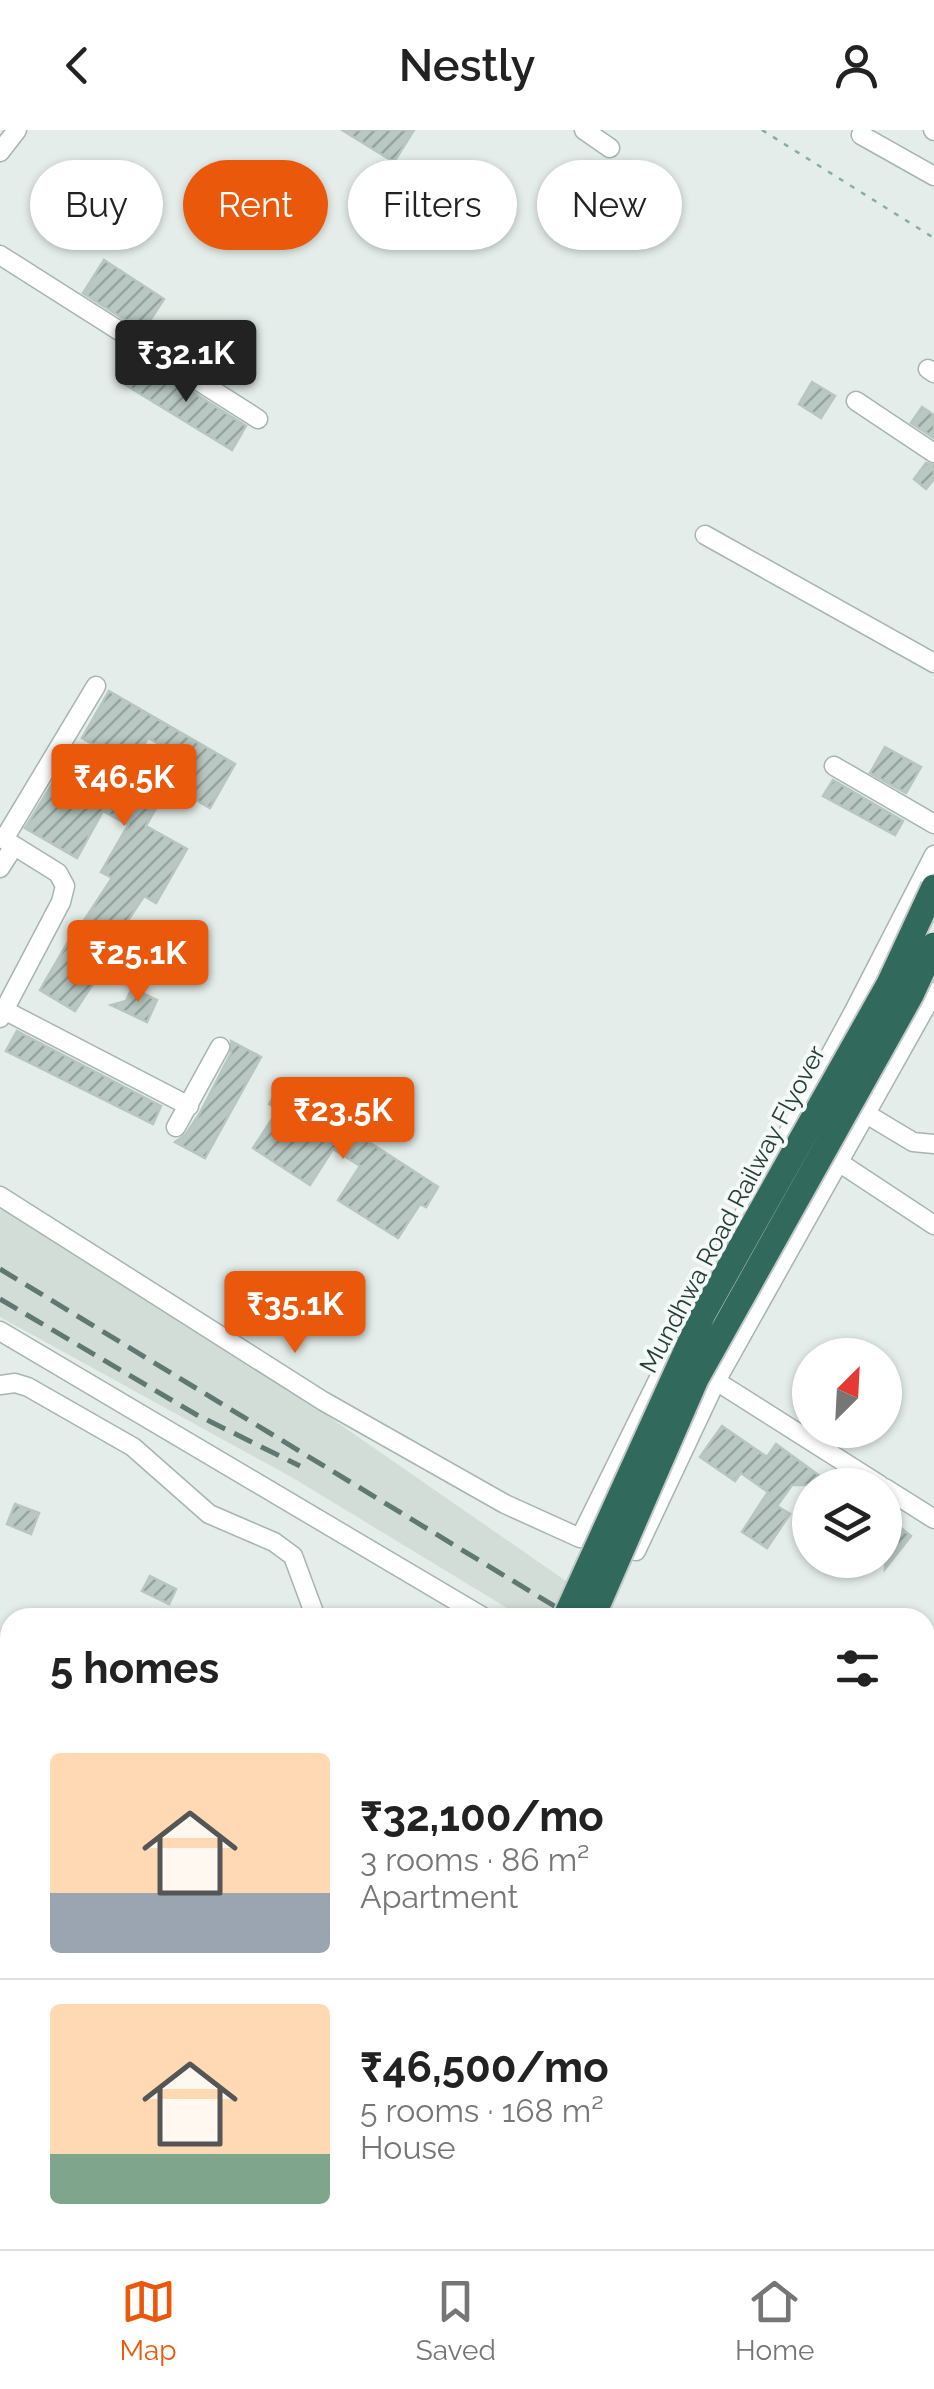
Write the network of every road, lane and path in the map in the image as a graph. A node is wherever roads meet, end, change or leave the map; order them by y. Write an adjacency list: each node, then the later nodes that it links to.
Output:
1 (17, 130): 6 (street)
2 (584, 130): 5 (street)
3 (762, 130): 8 (path)
4 (861, 135): 7 (street)
5 (610, 148)
6 (0, 152)
7 (934, 176)
8 (934, 238)
9 (0, 255): 11 (street)
10 (856, 401): 12 (street)
11 (258, 419)
12 (934, 452)
13 (705, 534): 14 (street)
14 (934, 663)
15 (96, 686): 18 (street)
16 (834, 766): 17 (street)
17 (934, 824)
18 (6, 841): 20 (street); 24 (street)
19 (934, 855): 27 (street)
20 (0, 868)
21 (934, 887): 44 (highway, Mundhwa Road Railway Flyover, bridge)
22 (934, 946): 45 (highway, Mundhwa Road Railway Flyover, bridge)
23 (934, 992): 25 (street)
24 (2, 1014): 28 (street)
25 (927, 1024): 29 (street)
26 (220, 1047): 28 (street)
27 (822, 1072): 29 (street); 33 (street)
28 (189, 1106): 30 (street)
29 (871, 1109): 31 (street); 32 (street)
30 (176, 1126)
31 (934, 1144)
32 (840, 1163): 34 (street); 36 (street)
33 (0, 1196)
34 (934, 1225)
35 (0, 1331): 43 (street)
36 (716, 1381): 38 (street); 41 (street)
37 (0, 1385): 42 (street)
38 (854, 1468)
39 (902, 1498): 40 (street)
40 (934, 1519)
41 (636, 1551)
42 (312, 1608)
43 (467, 1608)
44 (570, 1608)
45 (596, 1608)

